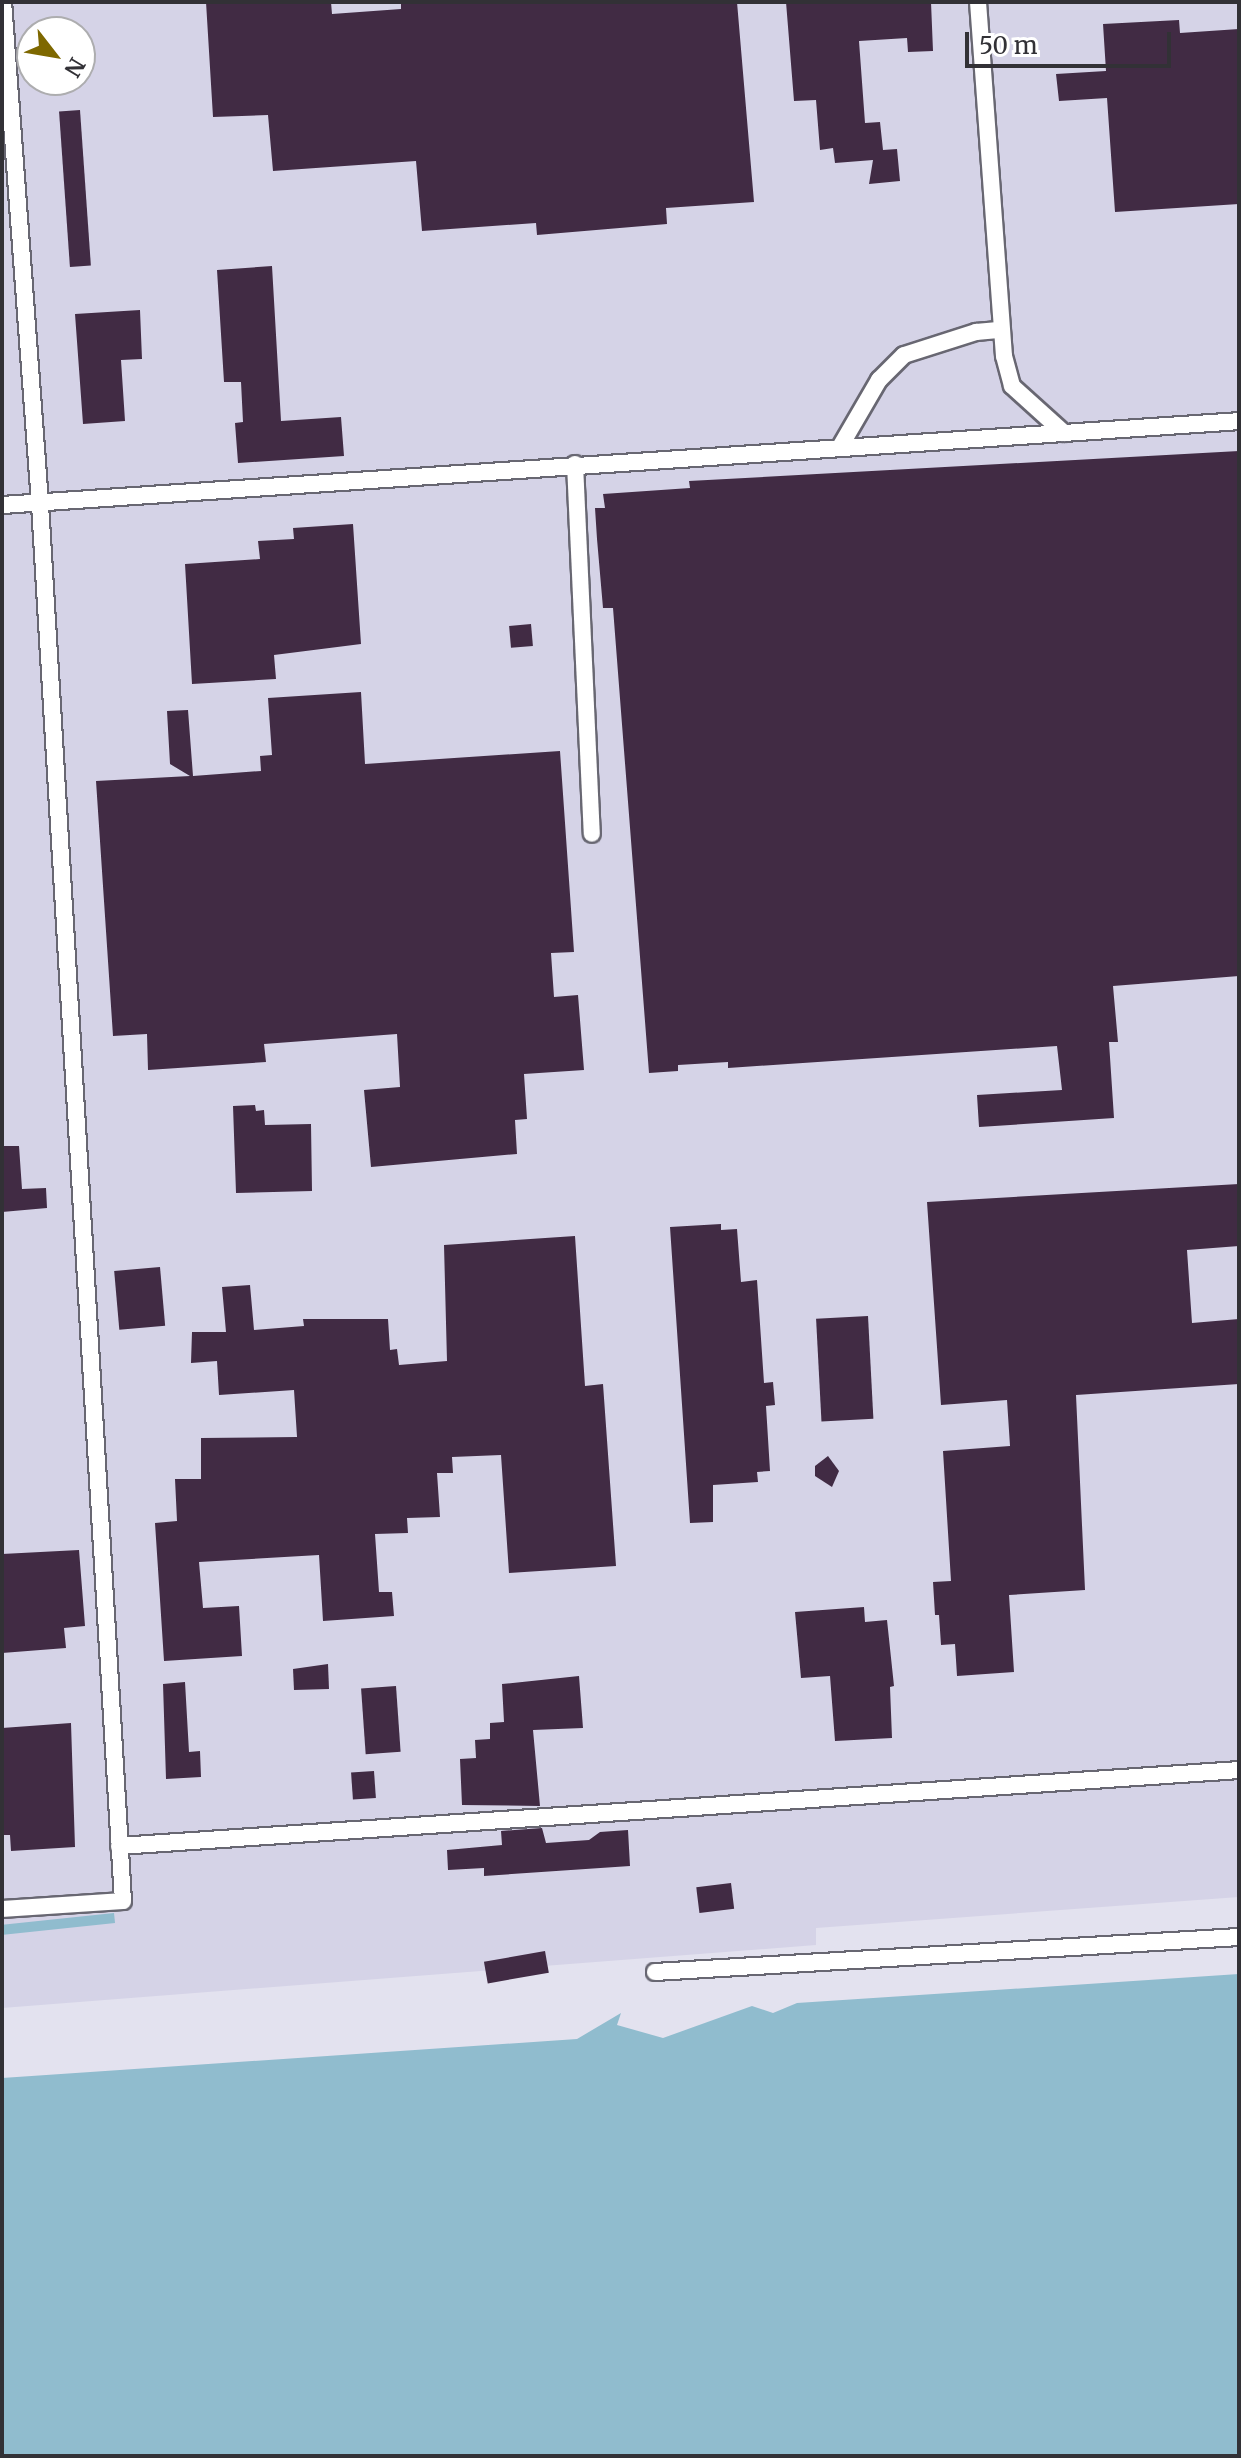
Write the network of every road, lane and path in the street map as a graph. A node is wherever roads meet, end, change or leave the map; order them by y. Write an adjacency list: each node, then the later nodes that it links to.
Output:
1 (3, 2): 8 (lane)
2 (978, 2): 3 (lane)
3 (1001, 330): 5 (lane); 6 (lane)
4 (1239, 421): 5 (lane)
5 (1064, 433): 6 (lane)
6 (840, 447): 7 (lane)
7 (575, 464): 8 (lane); 10 (lane)
8 (40, 503): 9 (lane); 12 (lane)
9 (2, 505)
10 (592, 834)
11 (1239, 1770): 12 (lane)
12 (119, 1846): 13 (lane)
13 (2, 1909)
14 (1239, 1937): 15 (lane)
15 (655, 1972)

